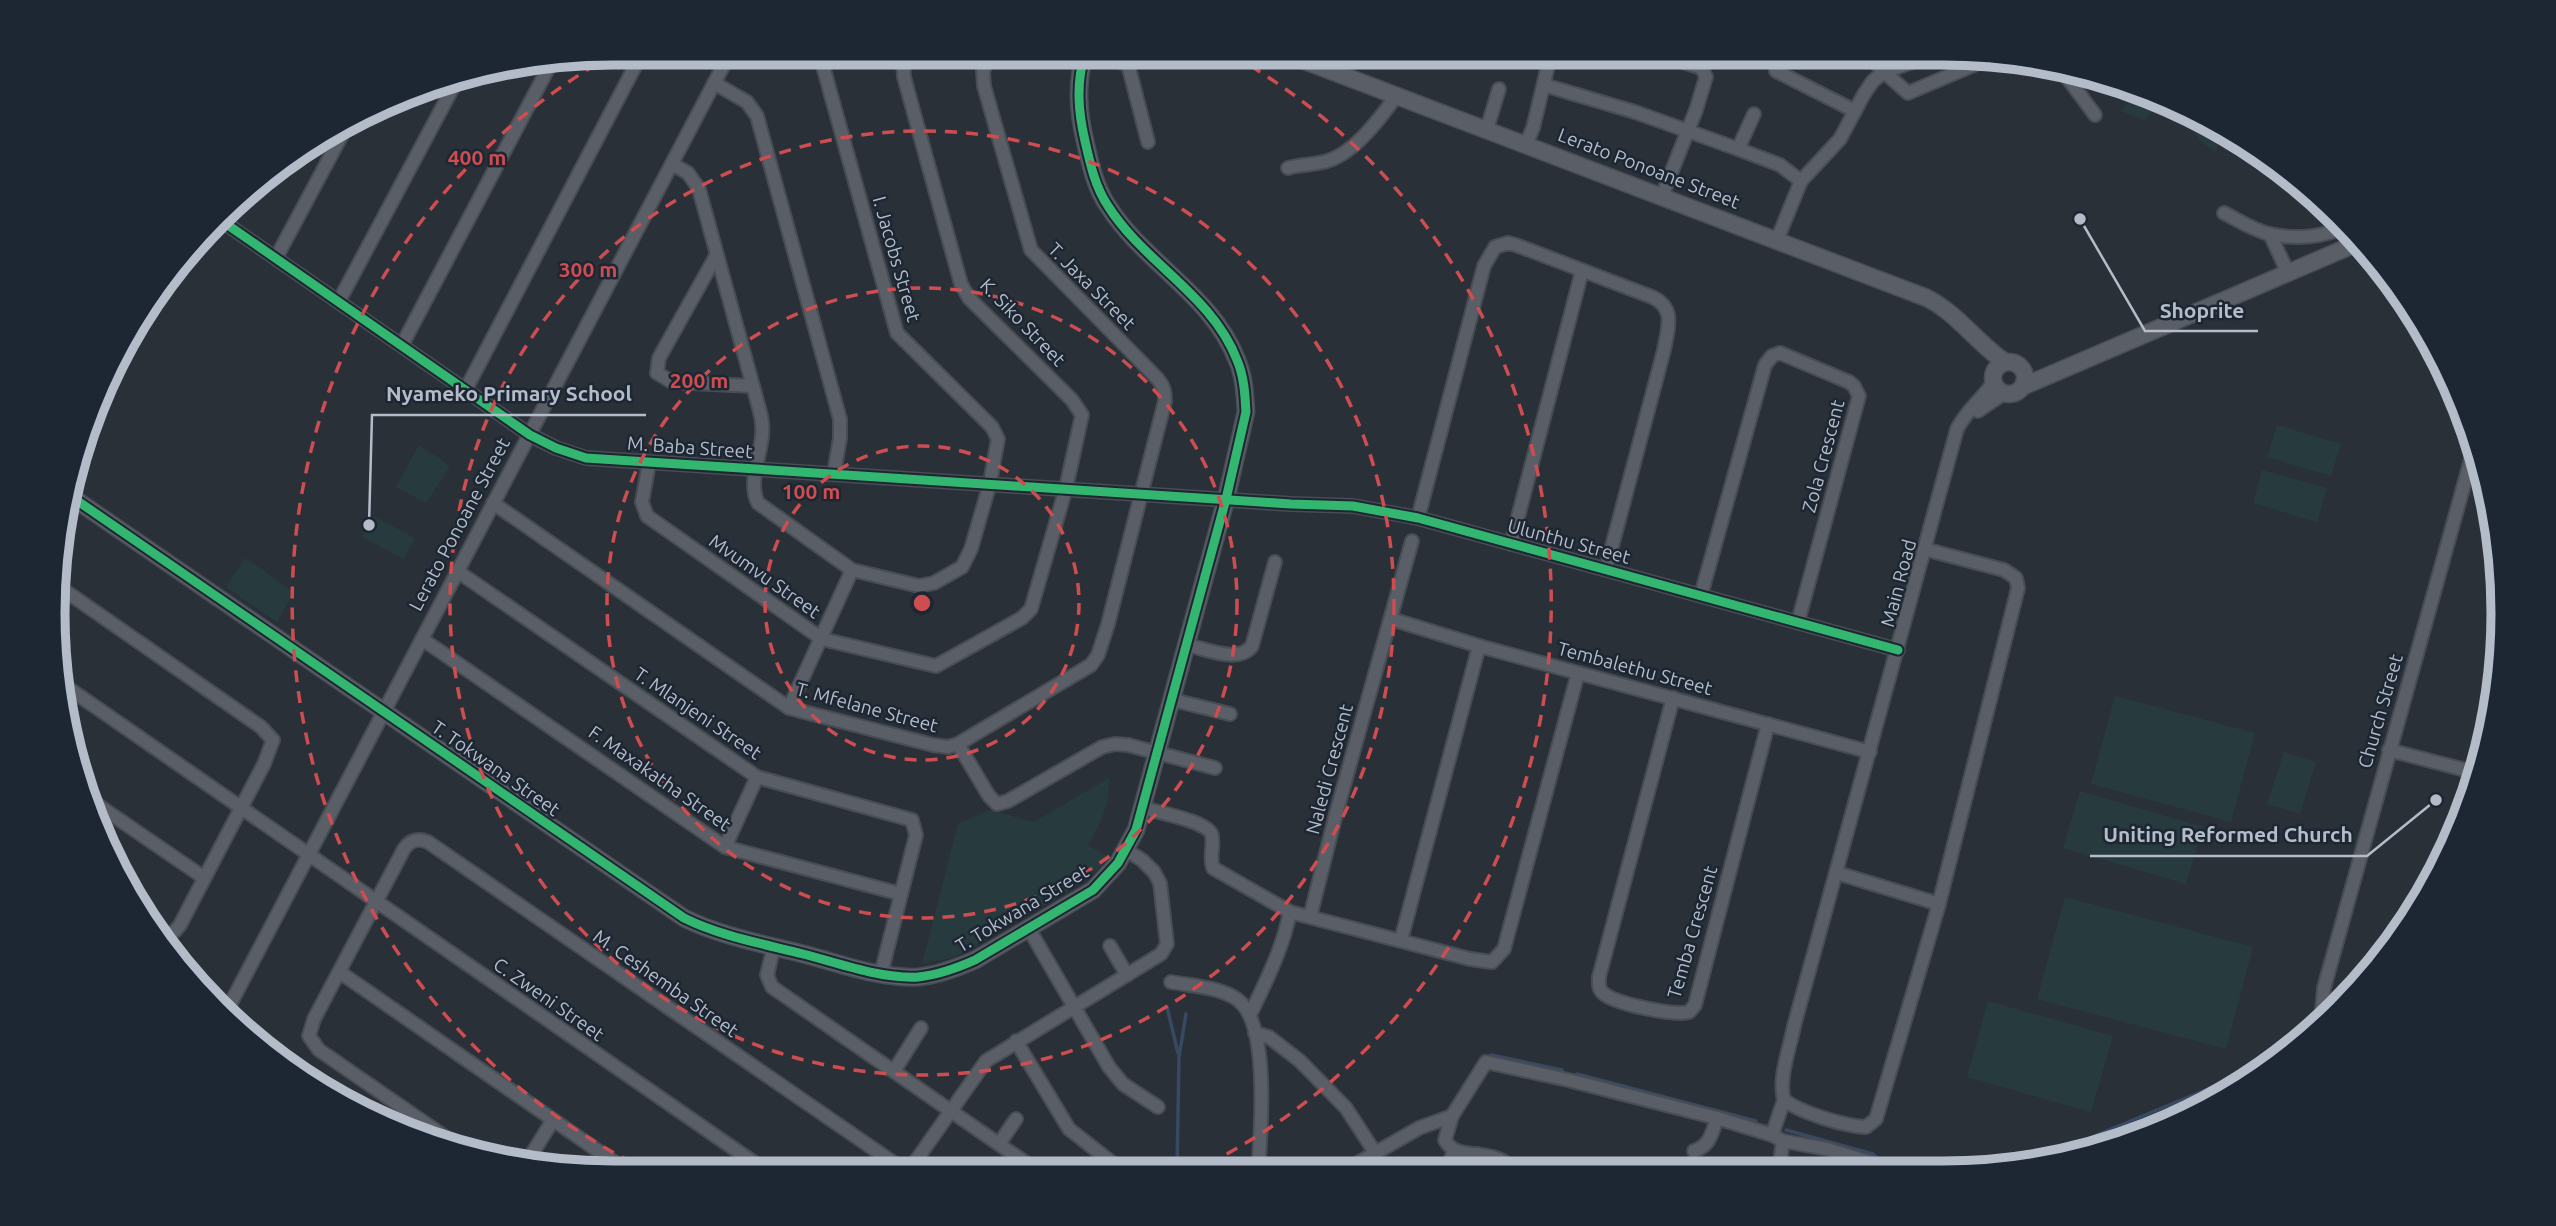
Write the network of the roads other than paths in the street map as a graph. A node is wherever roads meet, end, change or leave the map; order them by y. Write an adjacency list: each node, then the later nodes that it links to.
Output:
1 (635, 65): 53 (street)
2 (723, 65): 18 (street, Lerato Ponoane Street)
3 (823, 65): 59 (street, I. Jacobs Street)
4 (903, 65): 60 (street, K. Siko Street)
5 (986, 65): 61 (street, T. Jaxa Street)
6 (1083, 65): 62 (street, T. Tokwana Street)
7 (1127, 65): 29 (street)
8 (1318, 65): 22 (street, Lerato Ponoane Street)
9 (1548, 65): 19 (street)
10 (1693, 65): 27 (street)
11 (1878, 65): 16 (street)
12 (1898, 65): 16 (street)
13 (1972, 66): 16 (street)
14 (548, 68): 47 (street)
15 (1776, 71): 23 (street)
16 (1884, 72): 23 (street)
17 (2068, 79): 25 (street)
18 (714, 83): 32 (street, Lerato Ponoane Street); 58 (street)
19 (1544, 85): 27 (street); 30 (street)
20 (452, 89): 46 (street)
21 (1499, 89): 26 (street)
22 (1396, 95): 26 (street, Lerato Ponoane Street); 33 (street)
23 (1855, 111): 34 (street)
24 (1754, 114): 31 (street)
25 (2095, 116)
26 (1487, 130): 30 (street, Lerato Ponoane Street)
27 (1687, 132): 31 (street); 35 (street)
28 (341, 137): 43 (street)
29 (1148, 142)
30 (1526, 144): 35 (street, Lerato Ponoane Street)
31 (1738, 149): 34 (street)
32 (672, 164): 42 (street); 54 (street, Lerato Ponoane Street)
33 (1287, 168)
34 (1801, 181): 40 (street)
35 (1662, 196): 40 (street, Lerato Ponoane Street)
36 (2224, 214): 39 (street)
37 (226, 224): 43 (street, M. Baba Street)
38 (2336, 231): 39 (street)
39 (2270, 234): 45 (street)
40 (1777, 240): 48 (street, Lerato Ponoane Street)
41 (2350, 246): 45 (street)
42 (716, 256): 52 (street); 52 (street)
43 (276, 258): 46 (street, M. Baba Street)
44 (1582, 271): 65 (street); 67 (street); 70 (street)
45 (2288, 273): 50 (street)
46 (339, 301): 47 (street, M. Baba Street)
47 (402, 345): 53 (street, M. Baba Street)
48 (1985, 348): 49 (street, Lerato Ponoane Street); 51 (street, Lerato Ponoane Street)
49 (2005, 362): 50 (street); 51 (street)
50 (2024, 378): 51 (street)
51 (1997, 384): 68 (street, Main Road)
52 (752, 386): 57 (street)
53 (466, 389): 54 (street, M. Baba Street)
54 (530, 435): 56 (street, M. Baba Street); 64 (street, Lerato Ponoane Street)
55 (2470, 462): 91 (street, Church Street)
56 (649, 463): 57 (street, M. Baba Street); 78 (street, Mvumvu Street)
57 (756, 469): 58 (street, M. Baba Street); 71 (street)
58 (834, 473): 59 (street, M. Baba Street)
59 (990, 483): 60 (street, M. Baba Street); 71 (street, I. Jacobs Street)
60 (1066, 488): 61 (street, M. Baba Street); 78 (street, Mvumvu Street)
61 (1142, 493): 62 (street, M. Baba Street); 90 (street, T. Mfelane Street)
62 (1226, 499): 65 (street, Ulunthu Street); 79 (street, T. Tokwana Street)
63 (76, 500): 87 (street, T. Tokwana Street)
64 (493, 503): 72 (street, Lerato Ponoane Street); 86 (street, T. Mfelane Street)
65 (1418, 518): 67 (street, Ulunthu Street)
66 (1412, 541): 75 (street, Naledi Crescent)
67 (1511, 544): 70 (street, Ulunthu Street)
68 (1924, 549): 81 (street, Main Road); 107 (street)
69 (1275, 562): 79 (street)
70 (1606, 569): 74 (street, Ulunthu Street)
71 (852, 570): 78 (street)
72 (457, 571): 77 (street, Lerato Ponoane Street); 96 (street, T. Mlanjeni Street)
73 (66, 591): 98 (street)
74 (1702, 595): 76 (street, Ulunthu Street); 76 (street, Zola Crescent)
75 (1391, 619): 80 (street, Tembalethu Street); 109 (street, Naledi Crescent)
76 (1798, 622): 81 (street, Ulunthu Street)
77 (422, 639): 87 (street, Lerato Ponoane Street); 100 (street, F. Maxakatha Street)
78 (821, 639): 86 (street)
79 (1187, 645): 85 (street, T. Tokwana Street)
80 (1479, 646): 82 (street, Tembalethu Street); 112 (street)
81 (1898, 650): 92 (street, Main Road)
82 (1578, 673): 84 (street, Tembalethu Street); 112 (street)
83 (70, 689): 98 (street, C. Zweni Street)
84 (1673, 698): 89 (street, Tembalethu Street); 89 (street, Temba Crescent)
85 (1173, 700): 88 (street); 93 (street, T. Tokwana Street)
86 (789, 708): 90 (street, T. Mfelane Street)
87 (384, 712): 102 (street, Lerato Ponoane Street); 113 (street, T. Tokwana Street)
88 (1230, 714)
89 (1768, 724): 92 (street, Tembalethu Street)
90 (958, 744): 93 (street)
91 (2389, 750): 95 (street); 121 (street, Church Street)
92 (1870, 752): 103 (street, Main Road)
93 (1158, 754): 94 (street); 99 (street, T. Tokwana Street)
94 (1215, 768)
95 (2468, 771)
96 (757, 777): 100 (street); 105 (street, T. Mlanjeni Street)
97 (100, 807): 104 (street)
98 (242, 808): 102 (street, C. Zweni Street); 104 (street)
99 (1143, 808): 101 (street, T. Tokwana Street); 108 (street)
100 (725, 847): 105 (street, F. Maxakatha Street)
101 (1126, 849): 110 (street, T. Tokwana Street); 117 (street)
102 (309, 854): 106 (street, C. Zweni Street); 119 (street, Lerato Ponoane Street)
103 (1837, 873): 107 (street); 127 (street, Main Road)
104 (203, 877): 111 (street)
105 (901, 894): 116 (street, T. Mlanjeni Street)
106 (376, 901): 115 (street); 143 (street, C. Zweni Street); 144 (street, M. Ceshemba Street)
107 (1939, 904): 127 (street)
108 (1290, 912): 109 (street); 122 (street)
109 (1310, 917): 112 (street)
110 (1029, 929): 116 (street, T. Tokwana Street); 120 (street)
111 (169, 935)
112 (1401, 940)
113 (774, 946): 116 (street, T. Tokwana Street); 126 (street)
114 (1110, 946): 117 (street)
115 (341, 973): 133 (street); 134 (street)
116 (881, 974)
117 (1127, 975): 120 (street)
118 (1171, 982): 122 (street)
119 (230, 1005)
120 (1074, 1008): 125 (street); 128 (street)
121 (2322, 1009)
122 (1250, 1015): 124 (street)
123 (921, 1028): 126 (street)
124 (1255, 1033): 139 (street); 148 (street)
125 (1016, 1041): 129 (street); 147 (street)
126 (894, 1071): 129 (street)
127 (1784, 1100): 135 (street, Main Road)
128 (1158, 1107)
129 (951, 1111): 136 (street); 145 (street)
130 (1452, 1116): 131 (street); 137 (street); 139 (street)
131 (1717, 1118): 135 (street); 138 (street)
132 (1016, 1119): 136 (street)
133 (553, 1120): 141 (street); 142 (street)
134 (440, 1133)
135 (1778, 1138): 153 (street, Main Road); 154 (street)
136 (999, 1144): 146 (street)
137 (1454, 1151): 140 (street); 150 (street)
138 (1694, 1151)
139 (1376, 1154): 149 (street)
140 (1477, 1154): 151 (street); 152 (street)
141 (532, 1155)
142 (613, 1161)
143 (752, 1161)
144 (891, 1161)
145 (915, 1161)
146 (1023, 1161)
147 (1110, 1161)
148 (1258, 1161)
149 (1363, 1161)
150 (1450, 1161)
151 (1476, 1161)
152 (1502, 1161)
153 (1779, 1161)
154 (1866, 1161)

